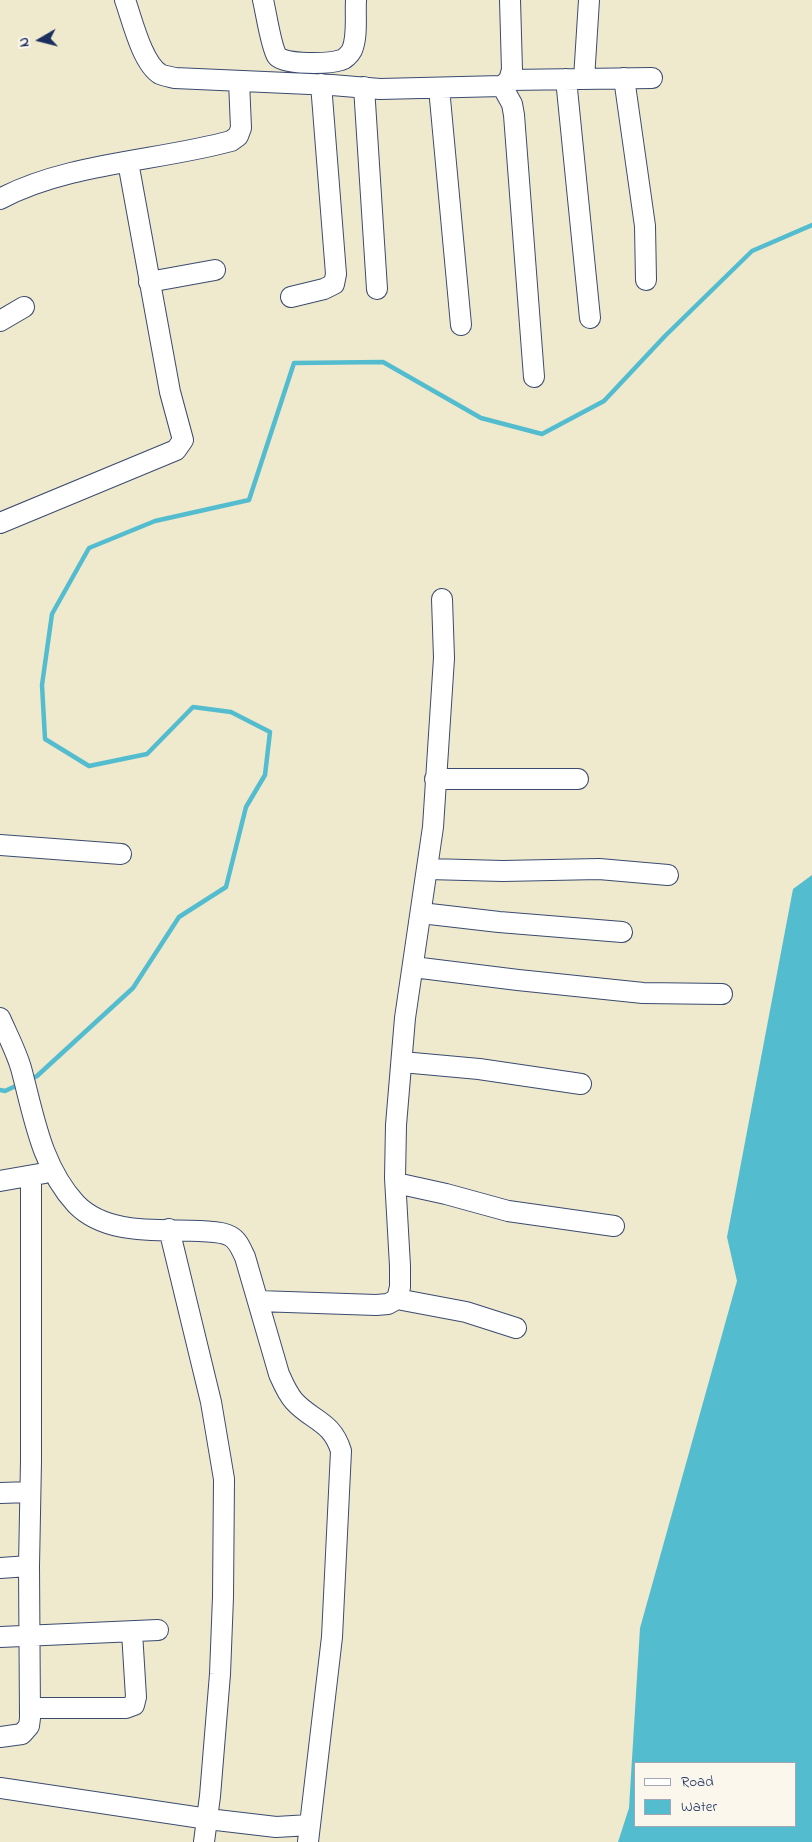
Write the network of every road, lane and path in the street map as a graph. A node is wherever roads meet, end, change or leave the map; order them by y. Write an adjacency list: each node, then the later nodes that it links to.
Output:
1 (125, 0): 9 (street)
2 (263, 0): 3 (street)
3 (356, 0)
4 (510, 0): 10 (street)
5 (589, 0): 8 (street)
6 (624, 78): 7 (street); 8 (street); 17 (street)
7 (652, 78)
8 (575, 79): 10 (street); 22 (street)
9 (239, 81): 11 (street); 14 (street)
10 (506, 83): 13 (street); 25 (street)
11 (321, 84): 12 (street); 20 (street)
12 (364, 87): 13 (street); 19 (street)
13 (439, 88): 24 (street)
14 (128, 162): 15 (street); 18 (street)
15 (0, 199)
16 (214, 270): 18 (street)
17 (646, 280)
18 (149, 282): 26 (street)
19 (377, 288)
20 (291, 296)
21 (24, 307): 23 (street)
22 (590, 318)
23 (0, 321)
24 (461, 325)
25 (534, 377)
26 (0, 522)
27 (442, 599): 28 (street)
28 (435, 779): 29 (street); 32 (street)
29 (578, 779)
30 (0, 844): 31 (street)
31 (121, 854)
32 (428, 869): 33 (street); 34 (street)
33 (668, 875)
34 (421, 913): 35 (street); 36 (street)
35 (622, 932)
36 (413, 967): 37 (street); 39 (street)
37 (722, 994)
38 (0, 1018): 41 (street)
39 (402, 1062): 40 (street); 44 (street)
40 (581, 1084)
41 (54, 1172): 42 (street); 46 (street)
42 (31, 1176): 43 (street); 50 (street)
43 (0, 1181)
44 (396, 1184): 45 (street); 47 (street)
45 (614, 1226)
46 (169, 1229): 48 (street); 61 (street)
47 (397, 1299): 48 (street); 49 (street)
48 (258, 1301): 62 (street)
49 (516, 1328)
50 (30, 1492): 51 (street); 52 (street)
51 (0, 1493)
52 (28, 1566): 53 (street); 57 (street)
53 (0, 1568)
54 (158, 1630): 55 (street)
55 (132, 1632): 57 (street); 58 (street)
56 (0, 1637): 57 (street)
57 (30, 1637): 58 (street)
58 (30, 1708): 59 (street)
59 (0, 1737)
60 (0, 1788): 61 (street)
61 (208, 1819): 62 (street); 63 (street)
62 (309, 1833)
63 (204, 1842)

